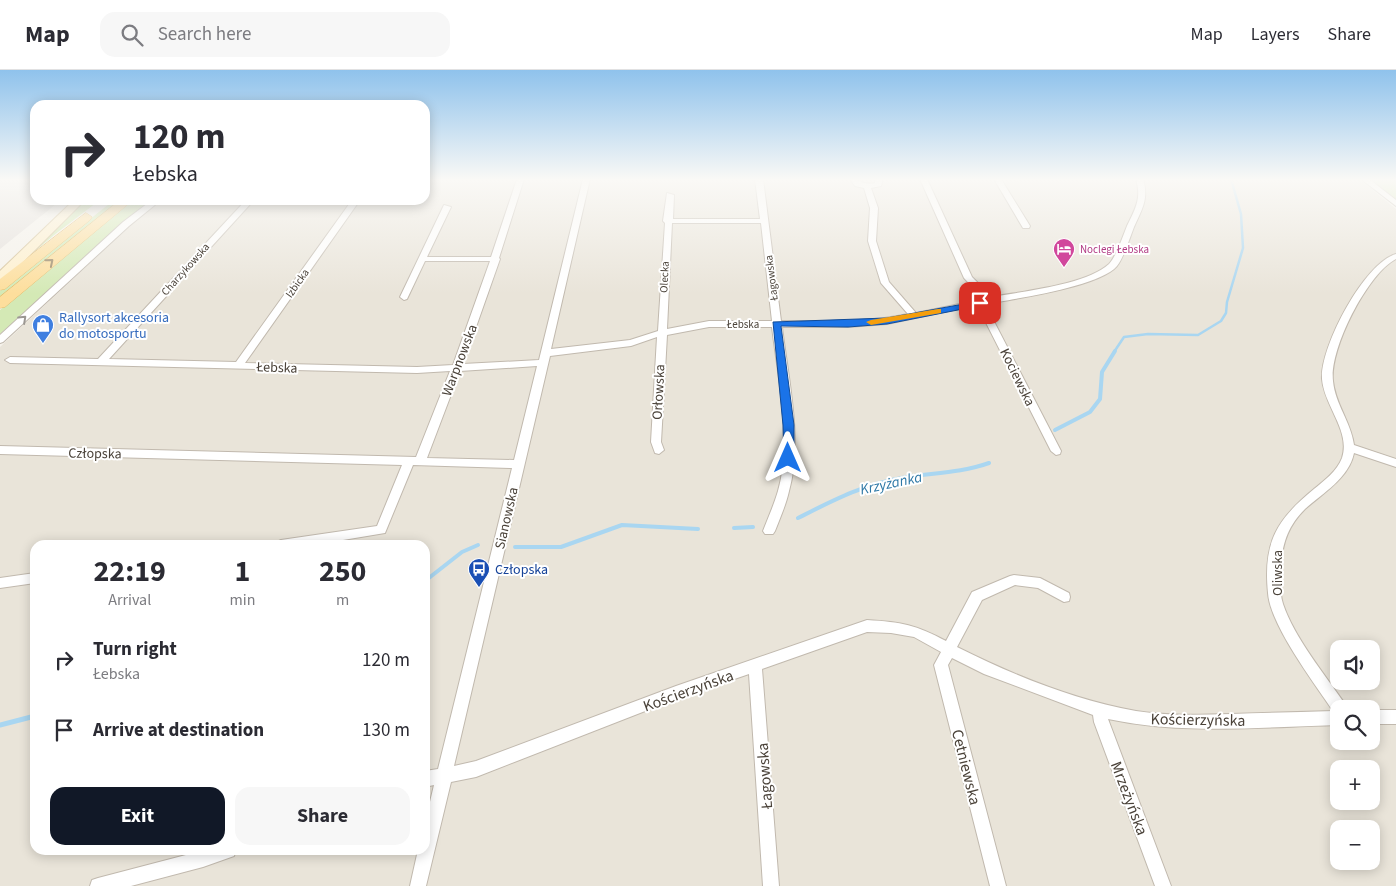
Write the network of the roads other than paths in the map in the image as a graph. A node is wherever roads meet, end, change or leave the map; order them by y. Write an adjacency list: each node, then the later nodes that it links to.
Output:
1 (62, 217): 22 (street)
2 (87, 217): 23 (main road)
3 (106, 217): 27 (main road, one-way to 3)
4 (135, 217): 31 (street, one-way to 4)
5 (234, 217): 34 (street, Charzykowska)
6 (344, 217): 35 (street, Izbicka)
7 (442, 217): 21 (street)
8 (509, 217): 20 (street, Warpnowska)
9 (578, 217): 32 (street, Sianowska)
10 (667, 217): 16 (street, Olecka)
11 (764, 217): 17 (street, Łagowska)
12 (873, 217): 28 (street)
13 (940, 217): 25 (street)
14 (1020, 217): 18 (street)
15 (1135, 217): 25 (street, Łebska)
16 (667, 221): 17 (street); 30 (street, Olecka)
17 (764, 221): 29 (street, Łagowska)
18 (1026, 226)
19 (1396, 256): 37 (street)
20 (496, 259): 21 (street); 36 (street, Warpnowska)
21 (423, 260): 24 (street)
22 (0, 278)
23 (0, 286)
24 (404, 297)
25 (990, 301): 26 (street, Łebska)
26 (980, 303): 28 (street, Łebska); 40 (street, Kociewska)
27 (0, 304)
28 (914, 316): 29 (street, Łebska)
29 (776, 324): 30 (street, Łebska); 44 (street, Łagowska)
30 (661, 333): 32 (street, Łebska); 39 (street, Orłowska)
31 (0, 340)
32 (544, 358): 36 (street, Łebska); 43 (street, Sianowska)
33 (10, 360): 34 (street, Łebska)
34 (101, 362): 35 (street, Łebska)
35 (238, 366): 36 (street, Łebska)
36 (457, 367): 41 (street, Warpnowska)
37 (1350, 448): 42 (street); 51 (street, Oliwska)
38 (0, 450): 41 (street, Człopska)
39 (659, 450)
40 (1056, 451)
41 (414, 461): 43 (street, Człopska); 45 (street, Warpnowska)
42 (1396, 463)
43 (519, 464): 56 (street, Sianowska)
44 (769, 532)
45 (314, 540)
46 (30, 579): 47 (street)
47 (0, 583)
48 (1064, 597): 49 (street)
49 (950, 650): 50 (street, Kościerzyńska); 52 (street, Kościerzyńska); 64 (street, Cetniewska)
50 (755, 666): 56 (street, Kościerzyńska); 63 (street, Łagowska)
51 (1334, 700)
52 (1099, 710): 55 (street, Kościerzyńska); 65 (street, Mrzeżyńska)
53 (1380, 717): 54 (street)
54 (1396, 717)
55 (1330, 718)
56 (444, 775): 57 (street, Kościerzyńska); 58 (street, Sianowska)
57 (430, 778)
58 (430, 835)
59 (214, 855): 61 (street)
60 (425, 855): 62 (street, Sianowska)
61 (100, 886)
62 (418, 886)
63 (770, 886)
64 (998, 886)
65 (1163, 886)

